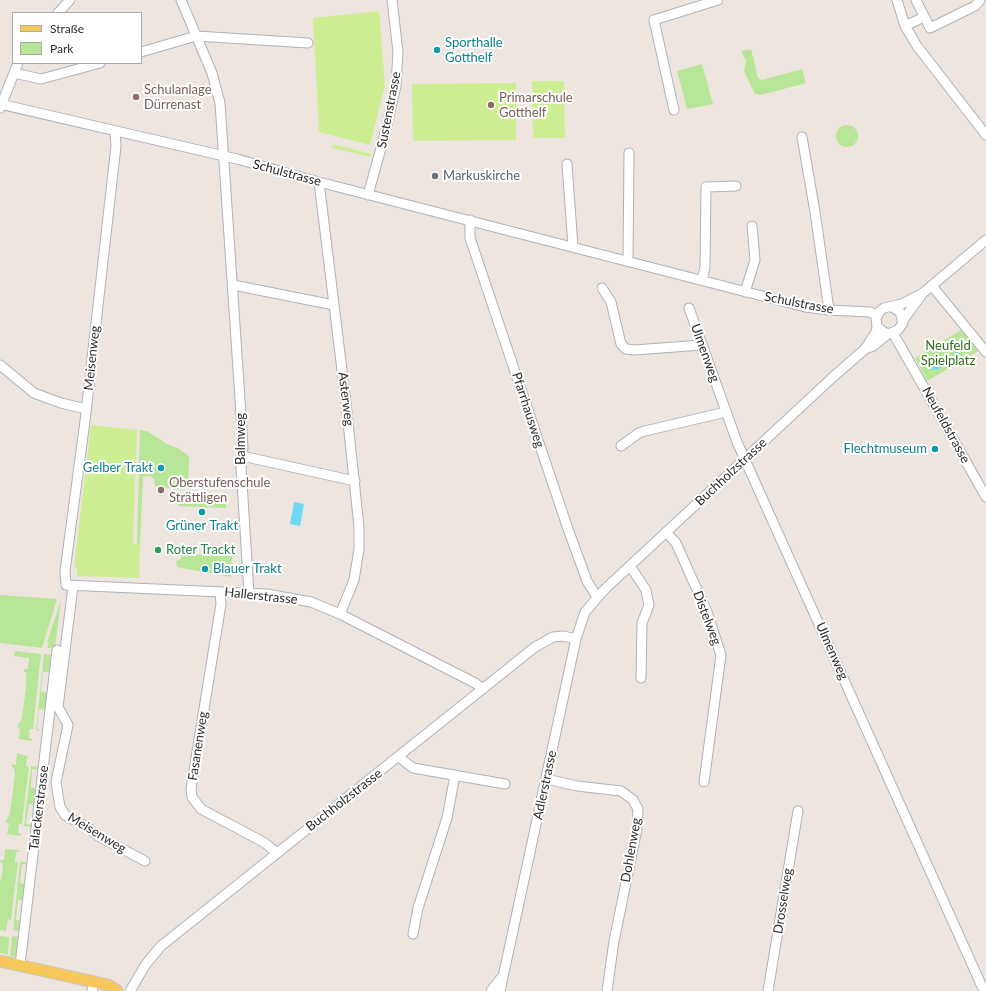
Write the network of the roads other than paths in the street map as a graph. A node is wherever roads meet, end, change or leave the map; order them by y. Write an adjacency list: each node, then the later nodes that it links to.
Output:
1 (70, 0): 8 (street)
2 (180, 0): 11 (street, Balmweg)
3 (392, 0): 28 (street, Sustenstrasse)
4 (718, 0): 18 (street)
5 (897, 0): 10 (street)
6 (916, 0): 9 (street)
7 (980, 0): 9 (street)
8 (59, 12)
9 (924, 17): 10 (street)
10 (905, 26): 20 (street)
11 (196, 36): 12 (street); 13 (street); 23 (street, Balmweg)
12 (308, 43)
13 (142, 52)
14 (18, 64): 16 (street)
15 (96, 64): 16 (street)
16 (14, 73): 17 (street)
17 (0, 105): 19 (street, Schulstrasse)
18 (674, 110)
19 (115, 130): 23 (street, Schulstrasse); 52 (street, Meisenweg)
20 (986, 135)
21 (802, 137): 43 (street)
22 (629, 152): 33 (street)
23 (223, 156): 25 (street, Schulstrasse); 35 (street, Balmweg)
24 (568, 164): 32 (street)
25 (319, 182): 28 (street, Schulstrasse); 40 (street, Asterweg)
26 (701, 182): 34 (street)
27 (736, 186): 34 (street)
28 (368, 195): 29 (street, Schulstrasse)
29 (470, 220): 32 (street, Schulstrasse); 64 (street, Pfarrhausweg)
30 (752, 226): 38 (street, Schulstrasse)
31 (986, 240): 36 (street)
32 (573, 247): 33 (street, Schulstrasse)
33 (628, 262): 34 (street, Schulstrasse)
34 (702, 277): 38 (street, Schulstrasse)
35 (233, 285): 40 (street); 55 (street, Balmweg)
36 (932, 286): 39 (street); 50 (street)
37 (602, 288): 48 (street)
38 (746, 292): 43 (street, Schulstrasse)
39 (923, 293): 41 (street); 45 (street)
40 (334, 304): 57 (street, Asterweg)
41 (892, 307): 44 (street); 45 (street)
42 (688, 308): 48 (street, Ulmenweg)
43 (829, 310): 44 (street, Schulstrasse)
44 (877, 315): 46 (street)
45 (903, 320): 47 (street)
46 (877, 326): 47 (street); 49 (street, Buchholzstrasse)
47 (891, 333): 49 (street, Buchholzstrasse); 58 (street, Neufeldstrasse)
48 (702, 345): 53 (street, Ulmenweg)
49 (865, 349): 56 (street, Buchholzstrasse)
50 (986, 352)
51 (0, 366): 52 (street)
52 (86, 409): 61 (street, Meisenweg)
53 (726, 412): 54 (street); 56 (street, Ulmenweg)
54 (621, 446)
55 (242, 456): 57 (street); 63 (street, Balmweg)
56 (746, 458): 59 (street, Buchholzstrasse); 90 (street, Ulmenweg)
57 (355, 481): 65 (street, Asterweg)
58 (986, 497)
59 (666, 532): 60 (street, Buchholzstrasse); 73 (street, Distelweg)
60 (630, 566): 64 (street, Buchholzstrasse); 68 (street)
61 (69, 586): 62 (street, Hallerstrasse); 77 (street, Meisenweg)
62 (220, 592): 63 (street, Hallerstrasse); 76 (street, Fasanenweg)
63 (249, 594): 65 (street, Hallerstrasse)
64 (597, 597): 66 (street, Adlerstrasse)
65 (340, 614): 69 (street, Hallerstrasse)
66 (576, 639): 69 (street, Buchholzstrasse); 72 (street, Adlerstrasse)
67 (57, 650): 80 (street, Talackerstrasse)
68 (641, 678)
69 (483, 689): 70 (street, Buchholzstrasse)
70 (398, 757): 71 (street); 76 (street, Buchholzstrasse)
71 (455, 775): 74 (street); 78 (street)
72 (546, 779): 81 (street, Adlerstrasse); 88 (street, Dohlenweg)
73 (704, 782)
74 (505, 784)
75 (798, 811): 89 (street, Drosselweg)
76 (277, 853): 85 (street, Buchholzstrasse)
77 (145, 861)
78 (413, 934)
79 (0, 961): 80 (main road)
80 (20, 966): 82 (main road)
81 (501, 978): 86 (street, Adlerstrasse); 87 (street, Adlerstrasse)
82 (93, 987): 83 (main road); 84 (main road)
83 (104, 991)
84 (117, 991)
85 (130, 991)
86 (491, 991)
87 (500, 991)
88 (607, 991)
89 (768, 991)
90 (984, 991)

